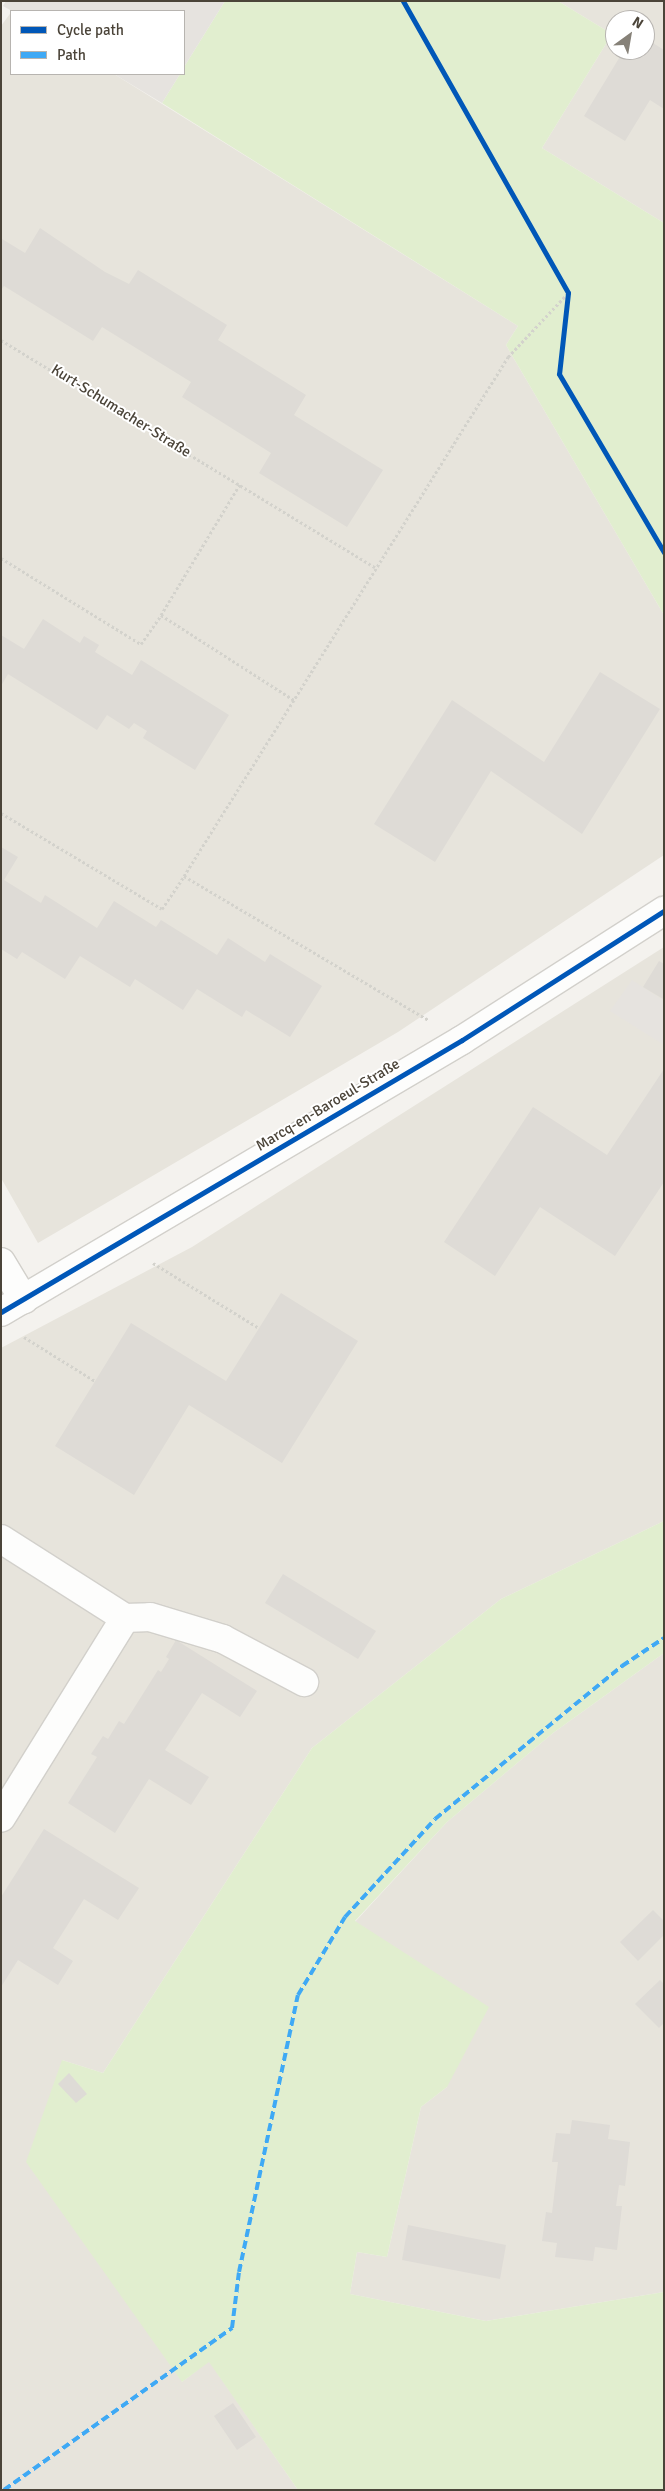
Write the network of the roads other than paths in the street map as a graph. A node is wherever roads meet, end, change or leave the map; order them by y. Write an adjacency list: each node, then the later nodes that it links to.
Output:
1 (664, 911): 3 (street, Marcq-en-Baroeul-Straße)
2 (1, 1262): 3 (street)
3 (14, 1315)
4 (1, 1539): 5 (street)
5 (124, 1618): 6 (street); 7 (street)
6 (304, 1682)
7 (1, 1818)

